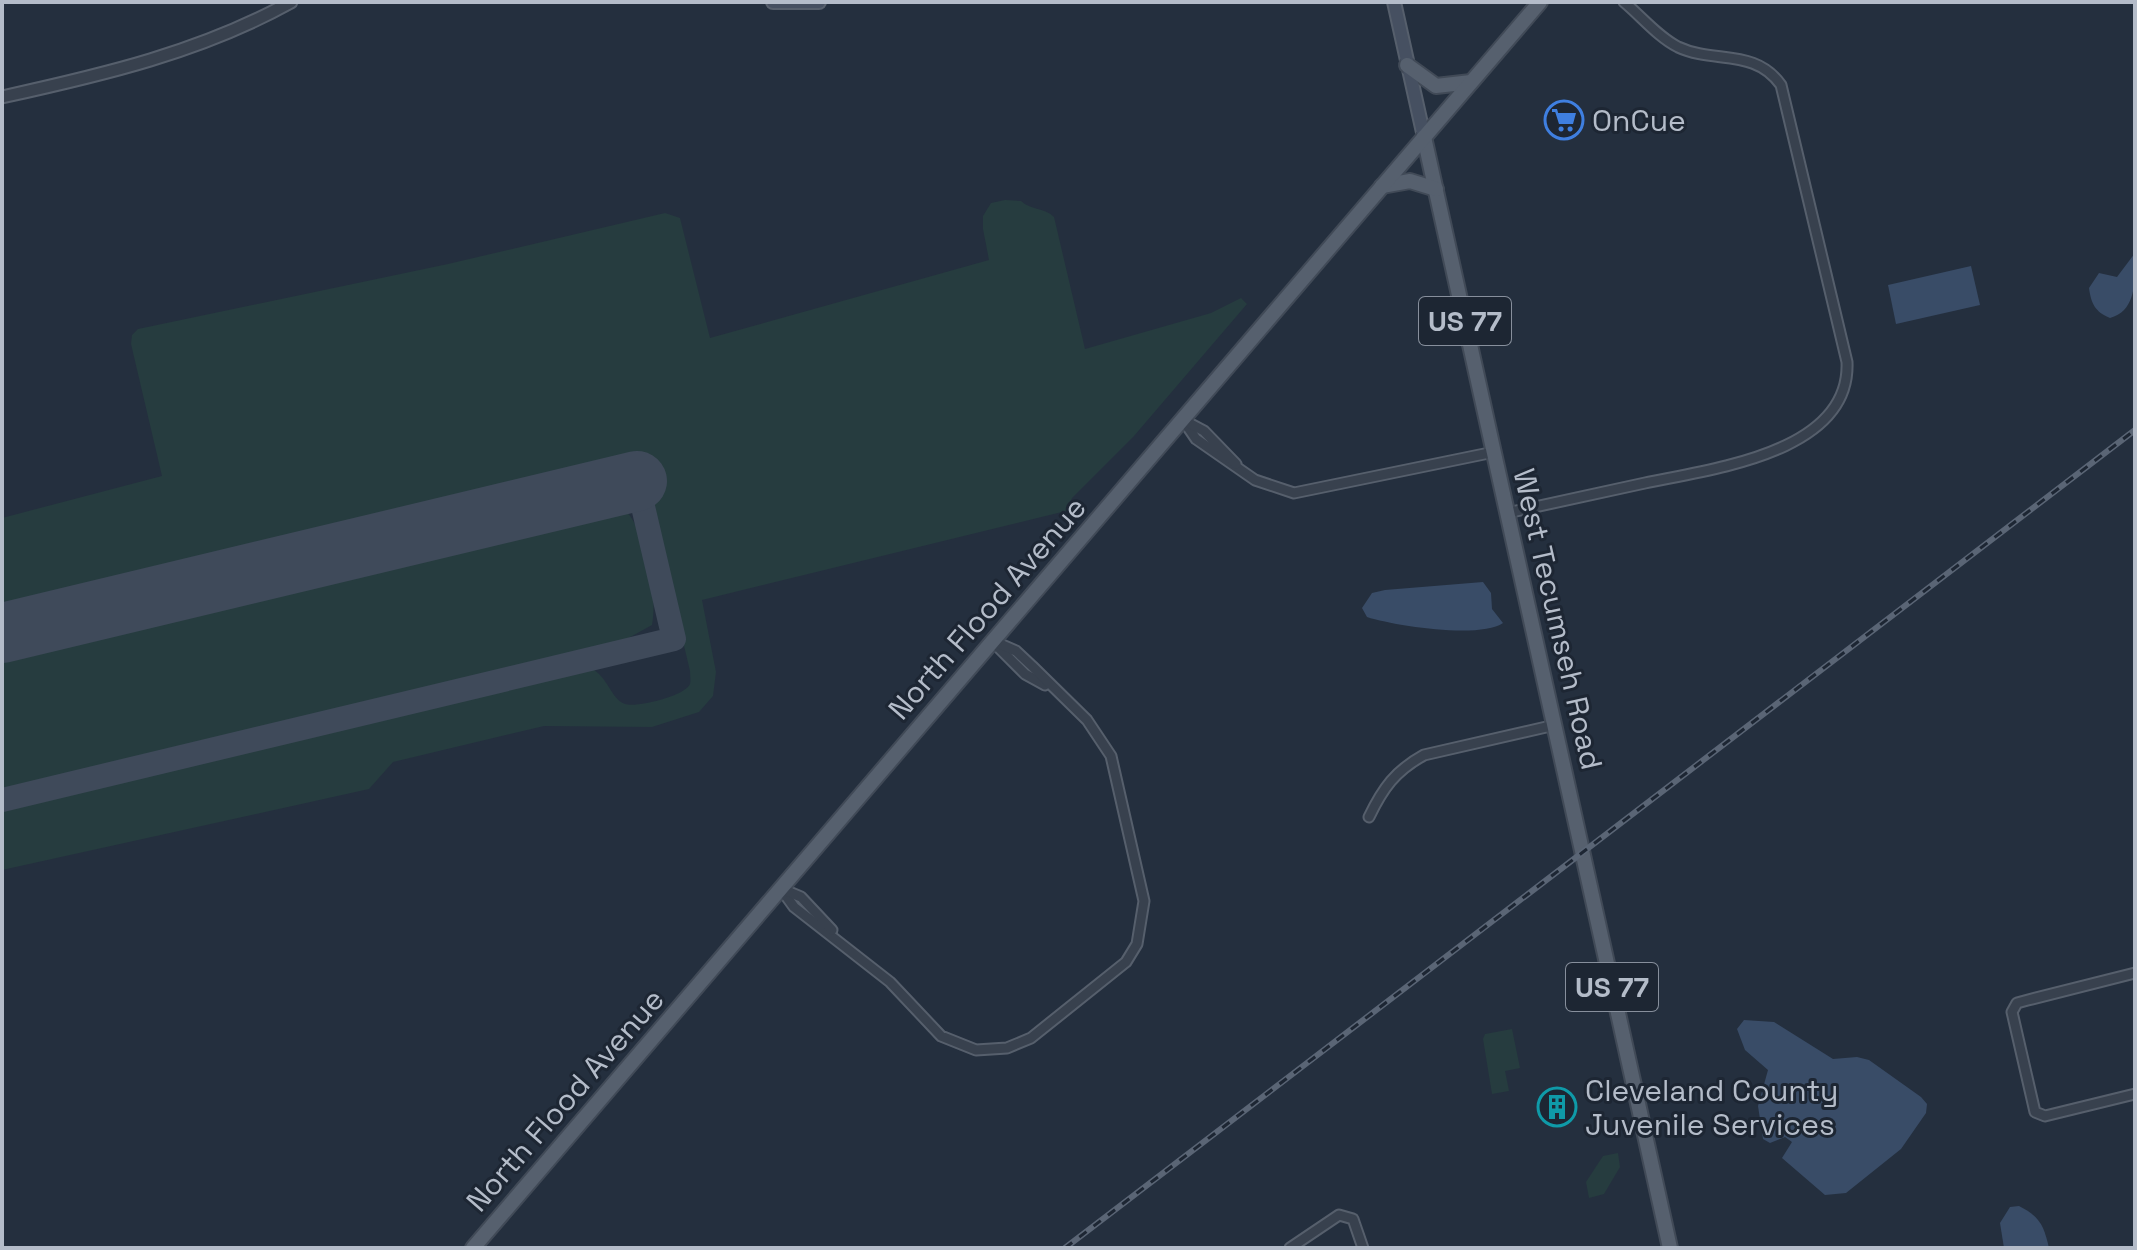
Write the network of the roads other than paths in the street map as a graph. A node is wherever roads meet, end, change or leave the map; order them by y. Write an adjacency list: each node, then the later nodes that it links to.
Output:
1 (291, 2): 9 (street)
2 (773, 2): 3 (main road)
3 (819, 2)
4 (1394, 2): 7 (main road, West Tecumseh Road)
5 (1540, 2): 8 (main road, North Flood Avenue)
6 (1624, 2): 15 (street)
7 (1407, 65): 8 (main road); 10 (main road, West Tecumseh Road)
8 (1471, 82): 10 (main road, North Flood Avenue)
9 (2, 97)
10 (1424, 137): 11 (main road, North Flood Avenue); 12 (main road, West Tecumseh Road / US 77)
11 (1382, 186): 12 (main road); 13 (main road, North Flood Avenue)
12 (1436, 189): 14 (main road, West Tecumseh Road / US 77)
13 (1183, 420): 14 (street); 16 (main road, North Flood Avenue)
14 (1494, 452): 15 (main road, West Tecumseh Road / US 77)
15 (1507, 513): 17 (main road, West Tecumseh Road / US 77)
16 (993, 641): 19 (main road, North Flood Avenue); 19 (street)
17 (1555, 725): 18 (street); 25 (main road, West Tecumseh Road / US 77)
18 (1369, 817)
19 (781, 889): 22 (main road, North Flood Avenue)
20 (2135, 973): 21 (street)
21 (2135, 1094)
22 (473, 1248)
23 (1290, 1248): 24 (street)
24 (1363, 1248)
25 (1670, 1248)

